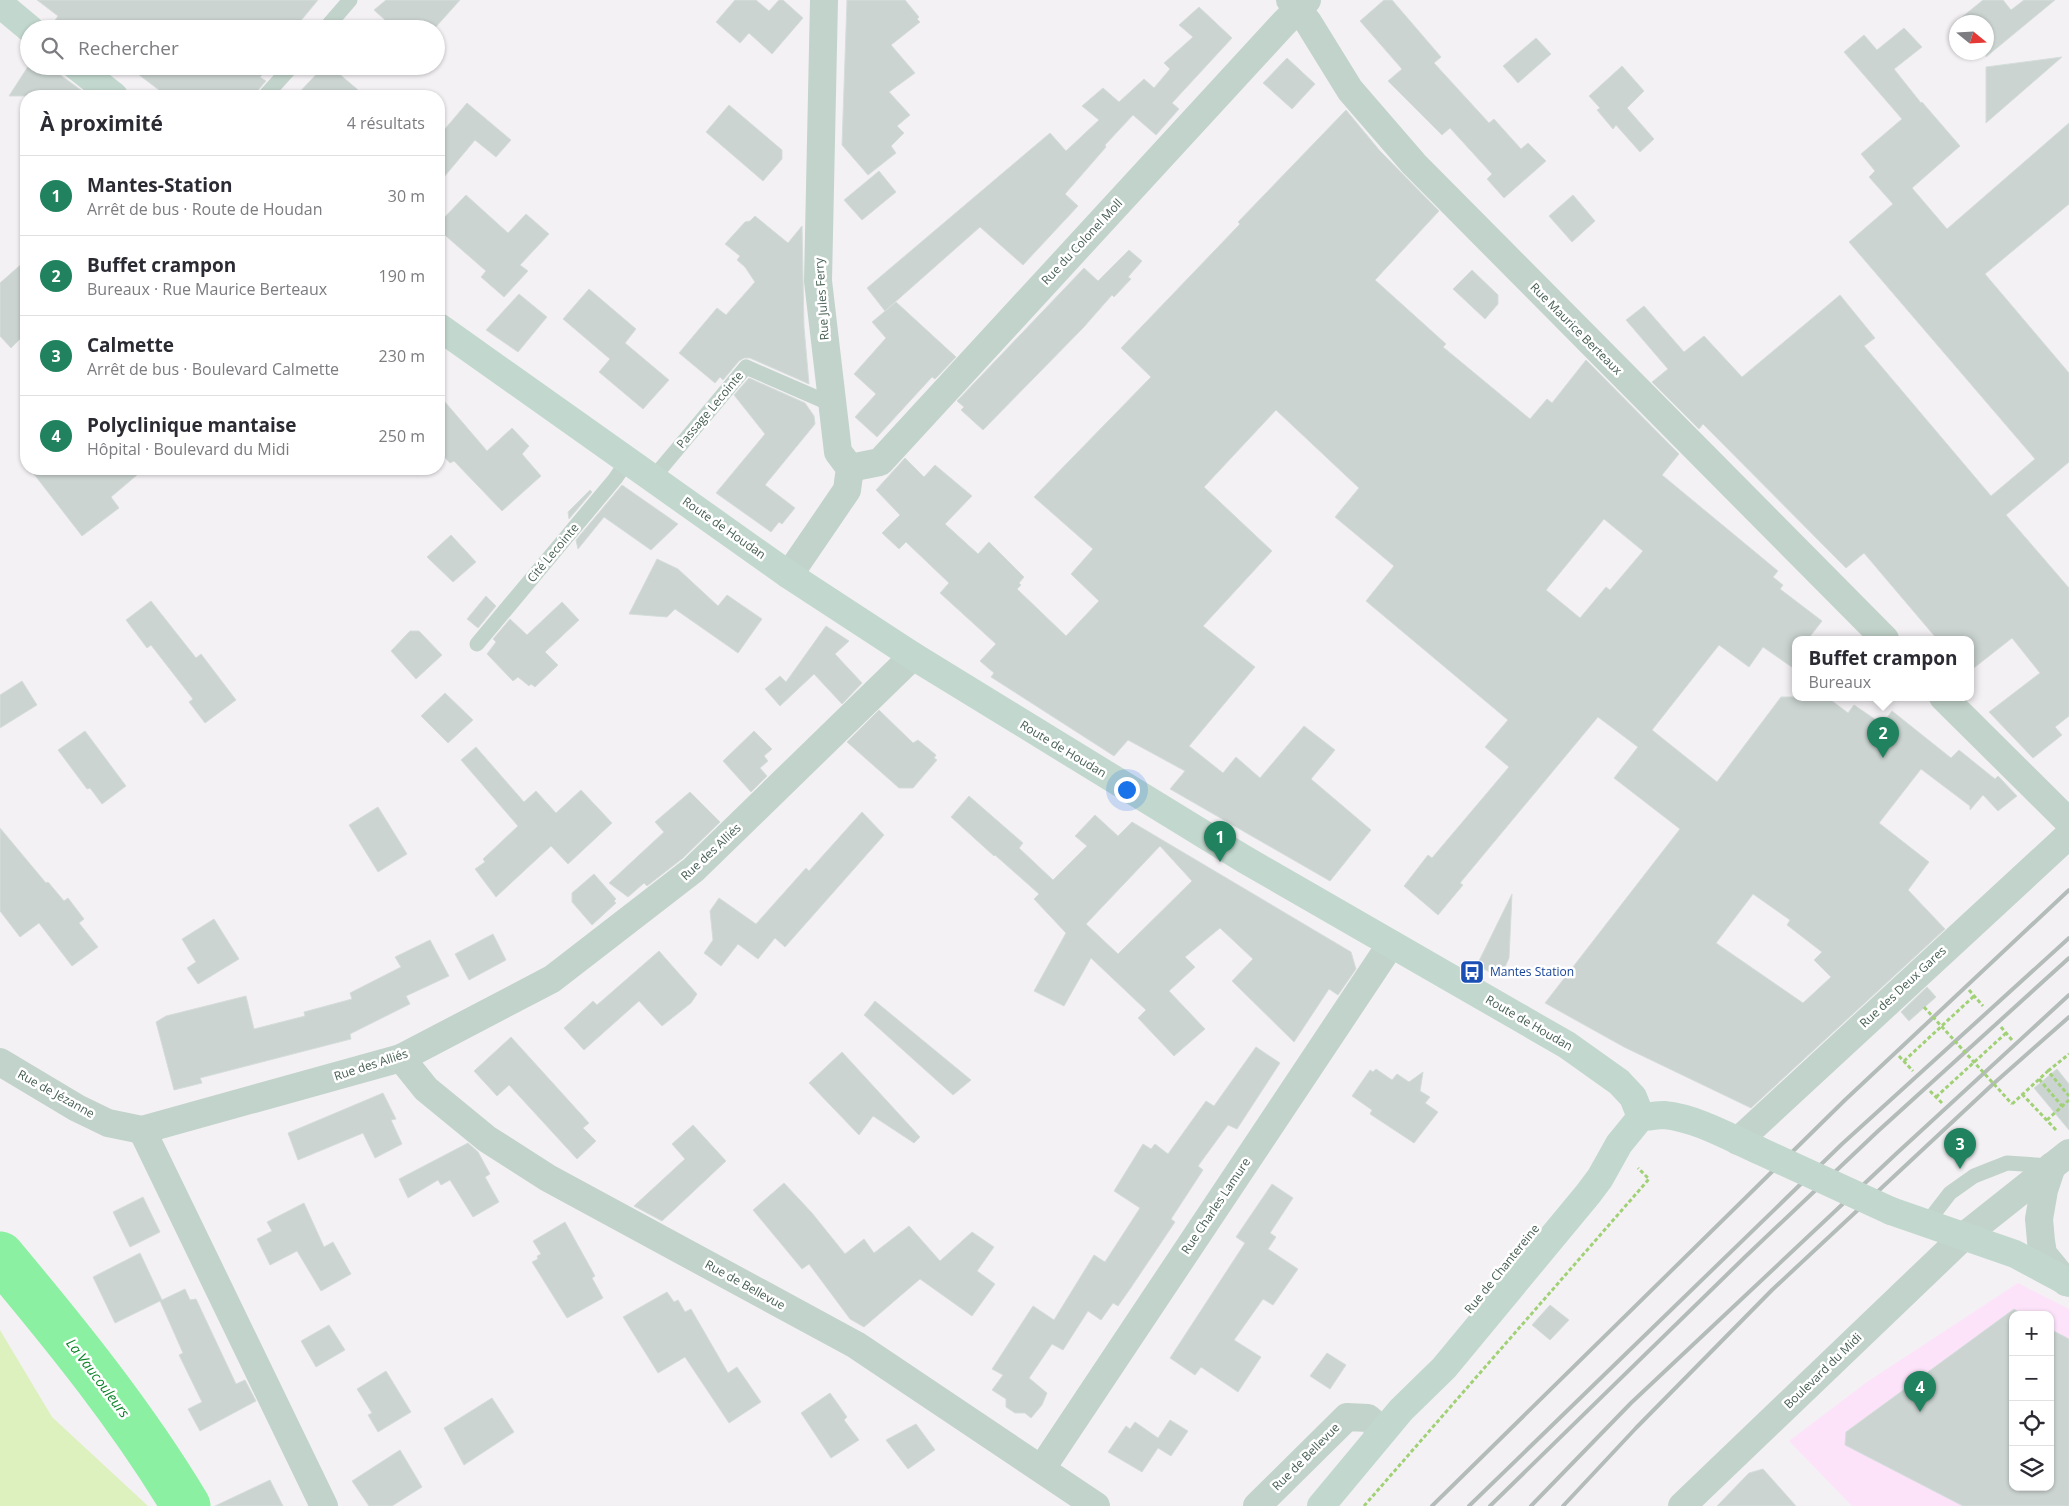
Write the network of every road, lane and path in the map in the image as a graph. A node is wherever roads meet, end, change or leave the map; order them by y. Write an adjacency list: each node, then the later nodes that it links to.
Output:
1 (350, 0): 5 (lane)
2 (824, 0): 12 (street, Rue Jules Ferry)
3 (1298, 3): 14 (street, Rue du Colonel Moll); 17 (street, Rue Maurice Berteaux)
4 (0, 4): 6 (main road)
5 (333, 20)
6 (20, 21)
7 (87, 75): 9 (main road)
8 (284, 75): 10 (lane)
9 (106, 90)
10 (270, 90)
11 (445, 331): 13 (main road, Route de Houdan)
12 (832, 404): 14 (street, Rue Jules Ferry); 15 (lane, Passage Lecointe)
13 (628, 460): 15 (main road, Route de Houdan); 18 (lane, Cité Lecointe)
14 (850, 468): 16 (street)
15 (653, 478): 16 (main road, Route de Houdan)
16 (789, 575): 19 (main road, Route de Houdan)
17 (1882, 636)
18 (477, 644)
19 (913, 656): 23 (main road, Route de Houdan); 34 (street, Rue des Alliés)
20 (1947, 701): 21 (street)
21 (2069, 822)
22 (2069, 835): 51 (street, Rue des Deux Gares)
23 (1391, 944): 47 (main road, Route de Houdan); 57 (street, Rue Charles Lamure)
24 (1969, 990): 25 (path)
25 (1974, 996): 26 (path); 28 (path)
26 (1983, 1006)
27 (1924, 1007): 28 (path, bridge)
28 (1942, 1026): 35 (path); 37 (path, bridge)
29 (2001, 1027): 30 (path)
30 (2006, 1033): 31 (path); 37 (path)
31 (2012, 1040)
32 (2069, 1054): 39 (path)
33 (1899, 1056): 35 (path)
34 (402, 1058): 49 (street, Rue des Alliés); 57 (street, Rue de Bellevue)
35 (1904, 1061): 38 (path)
36 (0, 1062): 49 (street, Rue de Jézanne)
37 (1974, 1062): 42 (path, bridge); 43 (path)
38 (1913, 1071)
39 (2048, 1071): 40 (path); 44 (path)
40 (2039, 1079): 42 (path); 46 (path)
41 (1930, 1091): 43 (path)
42 (2022, 1094): 48 (path)
43 (1936, 1097): 45 (path)
44 (2069, 1098): 46 (path)
45 (1942, 1103)
46 (2062, 1106): 48 (path)
47 (1641, 1117): 50 (main road, Rue de Chantereine); 51 (main road)
48 (2047, 1120): 52 (path)
49 (142, 1130): 58 (street)
50 (1619, 1144): 56 (main road, Rue de Chantereine); 62 (path)
51 (1748, 1145): 53 (main road, bridge)
52 (2061, 1151): 53 (lane); 54 (street, Boulevard du Midi); 55 (street)
53 (1926, 1224): 54 (main road)
54 (1964, 1237): 55 (main road); 63 (street, Boulevard du Midi)
55 (2068, 1283)
56 (1383, 1431): 60 (street, Rue de Bellevue); 61 (main road, Rue de Chantereine)
57 (1042, 1468): 59 (street, Rue de Bellevue)
58 (324, 1506)
59 (1096, 1506)
60 (1257, 1506)
61 (1321, 1506)
62 (1364, 1506)
63 (1682, 1506)

